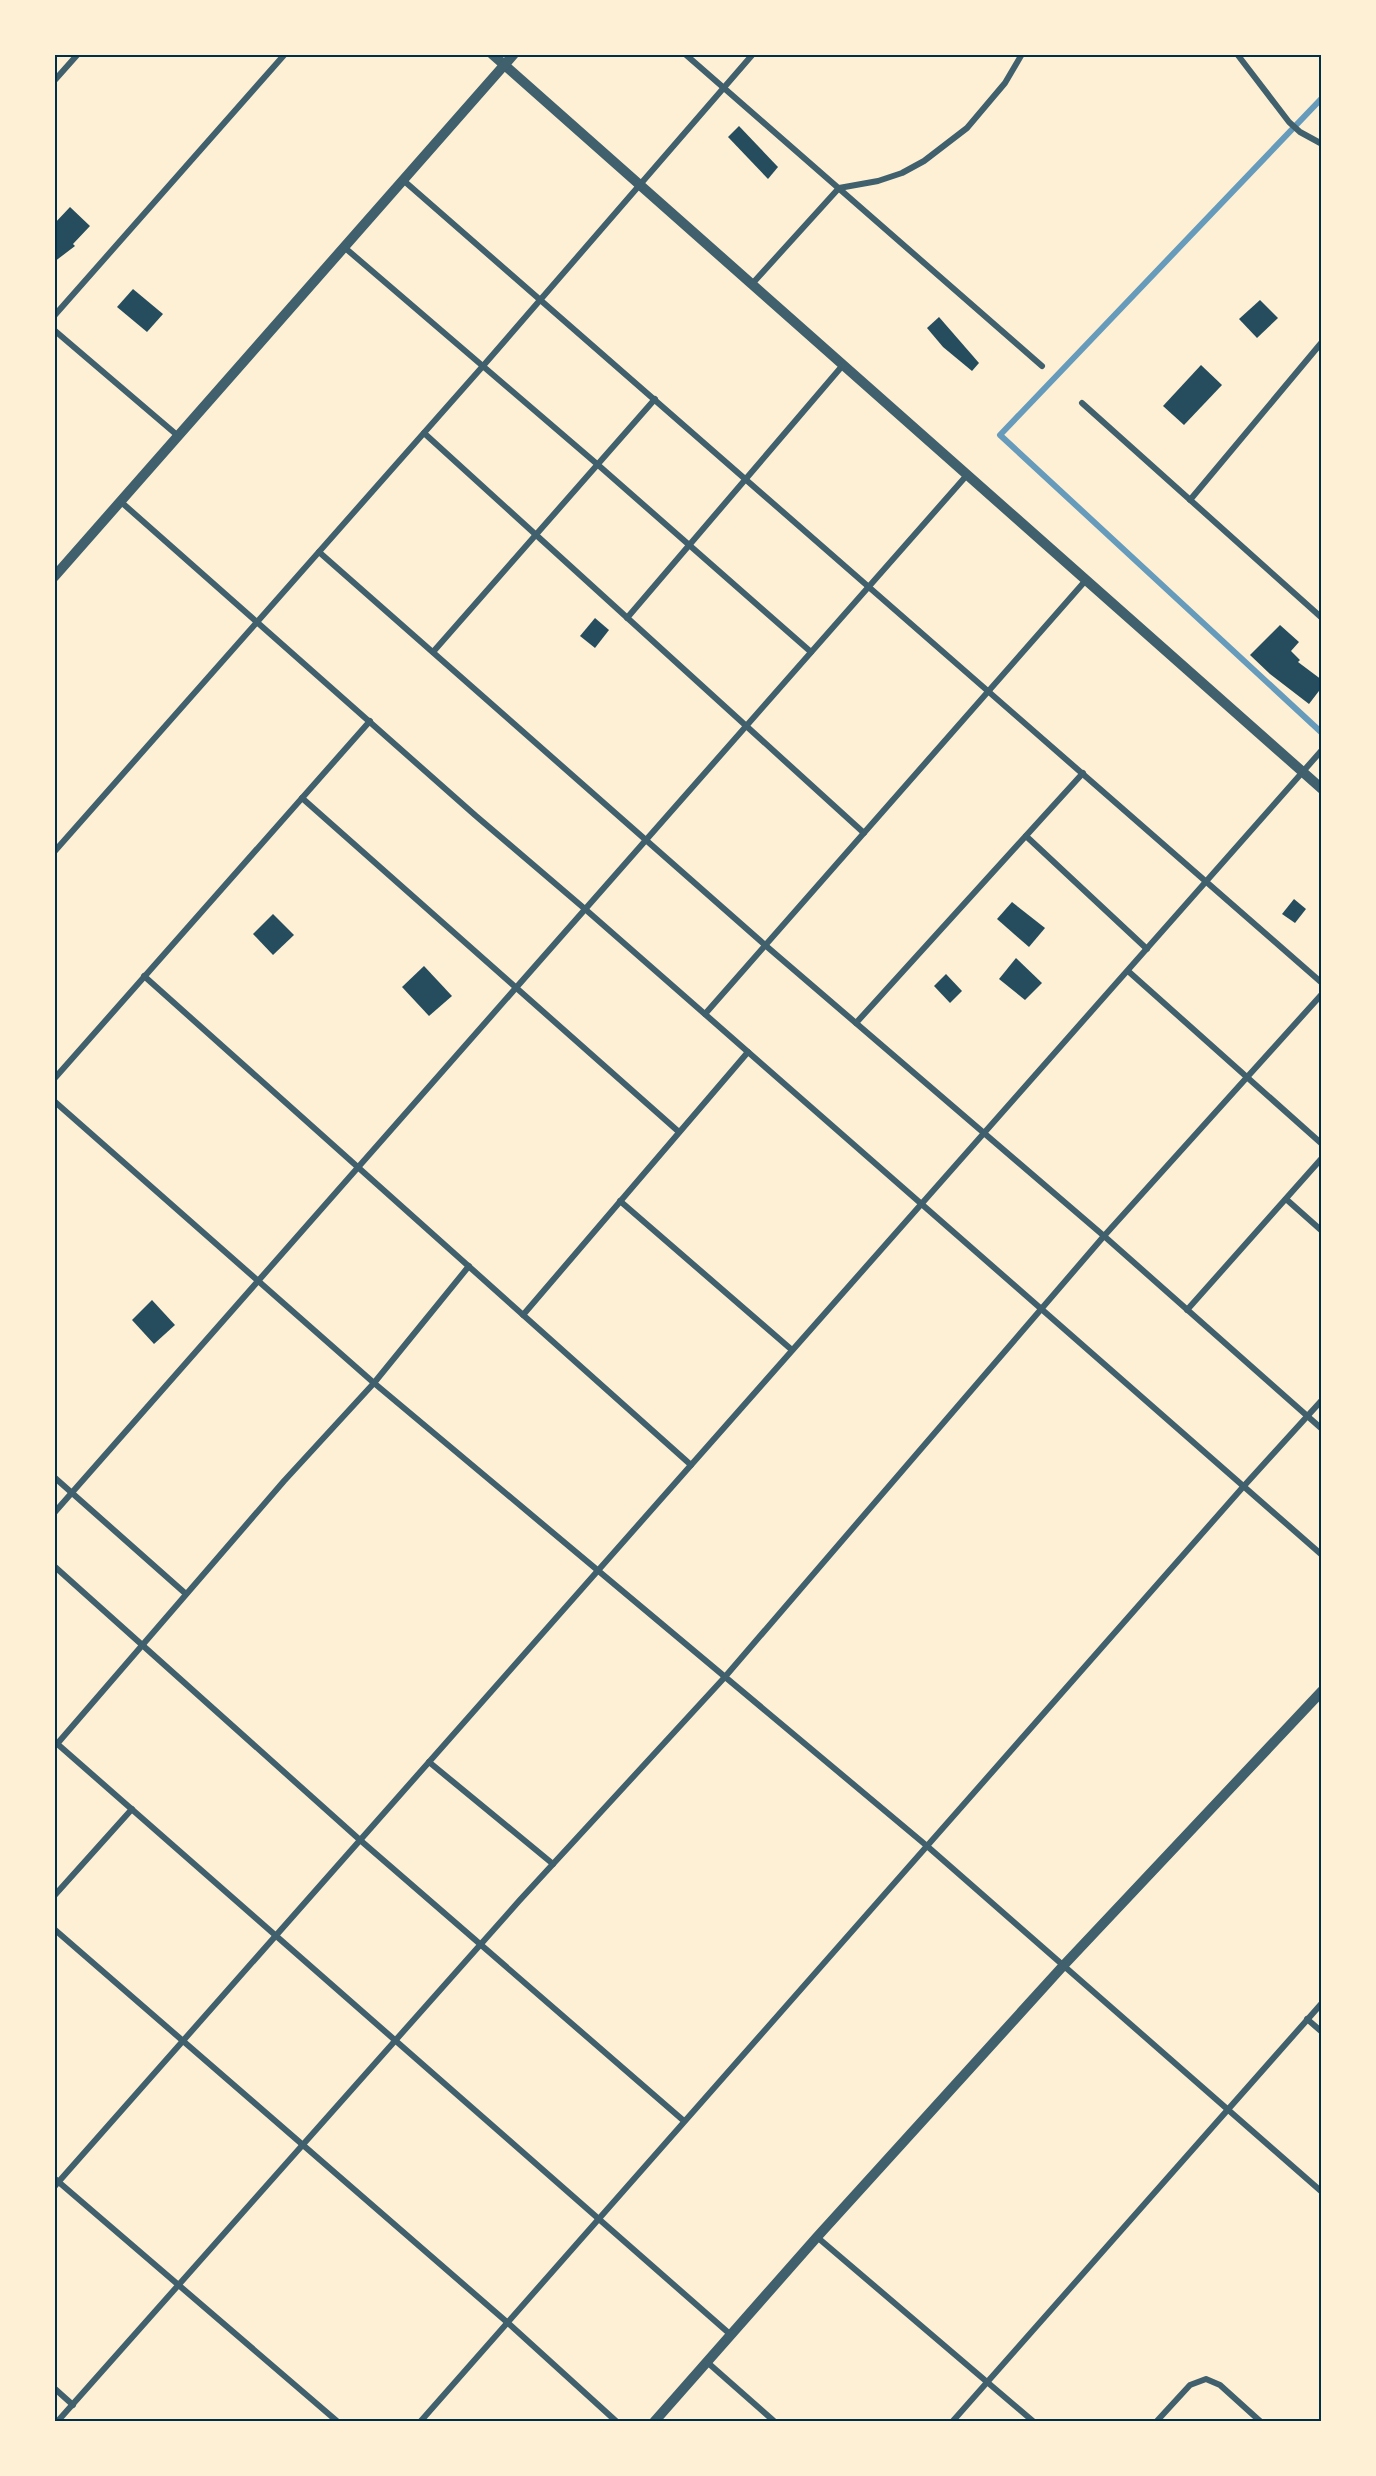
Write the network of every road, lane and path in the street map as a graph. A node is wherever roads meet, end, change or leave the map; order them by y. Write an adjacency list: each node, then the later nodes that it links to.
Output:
1 (78, 54): 12 (street)
2 (273, 54): 10 (street)
3 (285, 54): 10 (street)
4 (492, 54): 11 (street)
5 (514, 54): 11 (street)
6 (685, 54): 13 (street)
7 (753, 54): 13 (street)
8 (1022, 54): 17 (street)
9 (1237, 54): 14 (street)
10 (280, 60): 21 (street)
11 (504, 65): 15 (street); 16 (street)
12 (54, 81)
13 (723, 86): 16 (street); 17 (street)
14 (1322, 144)
15 (403, 180): 18 (street); 20 (street)
16 (639, 184): 19 (street); 20 (street)
17 (839, 188): 19 (street); 26 (street)
18 (344, 247): 25 (street); 30 (street)
19 (752, 284): 24 (street)
20 (540, 300): 25 (street); 27 (street)
21 (54, 316)
22 (54, 330): 30 (street)
23 (1322, 342): 34 (street)
24 (843, 365): 32 (street); 33 (street)
25 (483, 366): 29 (street); 31 (street)
26 (1042, 366)
27 (655, 399): 31 (street); 33 (street)
28 (1082, 403): 34 (street)
29 (424, 433): 36 (street); 38 (street)
30 (177, 435): 35 (street)
31 (597, 464): 36 (street); 37 (street)
32 (967, 475): 40 (street); 41 (street)
33 (746, 479): 37 (street); 41 (street)
34 (1190, 500): 43 (street)
35 (120, 501): 39 (street); 44 (street)
36 (535, 534): 42 (street); 45 (street)
37 (689, 545): 42 (street); 46 (street)
38 (319, 552): 44 (street); 45 (street)
39 (54, 577)
40 (1086, 580): 47 (street); 51 (street)
41 (869, 586): 46 (street); 47 (street)
42 (627, 618): 49 (street)
43 (1322, 618)
44 (257, 622): 48 (street); 58 (street)
45 (433, 652): 57 (street)
46 (811, 652): 49 (street)
47 (990, 692): 52 (street); 55 (street)
48 (370, 721): 54 (street); 60 (street)
49 (746, 726): 55 (street); 57 (street)
50 (1322, 750): 51 (street)
51 (1303, 772): 53 (street); 59 (street)
52 (1083, 773): 56 (street); 59 (street)
53 (1322, 789)
54 (302, 798): 64 (street); 66 (street)
55 (864, 833): 61 (street)
56 (1026, 836): 62 (street); 69 (street)
57 (645, 839): 60 (street); 61 (street)
58 (54, 852)
59 (1207, 881): 62 (street); 65 (street)
60 (585, 909): 66 (street); 68 (street)
61 (765, 945): 68 (street); 69 (street)
62 (1147, 949): 63 (street)
63 (1128, 971): 71 (street); 75 (street)
64 (144, 976): 72 (street); 78 (street)
65 (1322, 983)
66 (516, 987): 74 (street); 78 (street)
67 (1322, 994): 71 (street)
68 (705, 1014): 70 (street)
69 (856, 1023): 75 (street)
70 (748, 1052): 74 (street); 81 (street)
71 (1248, 1076): 76 (street); 83 (street)
72 (54, 1079)
73 (54, 1101): 85 (street)
74 (679, 1132): 80 (street)
75 (984, 1132): 81 (street); 83 (street)
76 (1322, 1144)
77 (1322, 1158): 79 (street)
78 (358, 1167): 84 (street); 85 (street)
79 (1286, 1199): 82 (street); 87 (street)
80 (620, 1201): 88 (street); 89 (street)
81 (921, 1204): 86 (street); 89 (street)
82 (1322, 1231)
83 (1104, 1236): 86 (street); 87 (street)
84 (469, 1266): 88 (street); 90 (street)
85 (259, 1280): 90 (street); 97 (street)
86 (1042, 1310): 96 (street); 104 (street)
87 (1187, 1310): 92 (street)
88 (523, 1315): 94 (street)
89 (792, 1350): 94 (street)
90 (374, 1383): 101 (street); 102 (street)
91 (1322, 1400): 92 (street)
92 (1308, 1416): 93 (street); 96 (street)
93 (1322, 1429)
94 (691, 1465): 101 (street)
95 (54, 1478): 97 (street)
96 (1243, 1486): 99 (street); 110 (street)
97 (71, 1493): 98 (street); 102 (street)
98 (54, 1513)
99 (1322, 1555)
100 (54, 1566): 103 (street)
101 (599, 1571): 104 (street); 107 (street)
102 (186, 1594): 103 (street)
103 (143, 1644): 106 (street); 109 (street)
104 (724, 1678): 110 (street); 111 (street)
105 (1322, 1691): 116 (street)
106 (56, 1743): 108 (street)
107 (429, 1762): 109 (street); 111 (street)
108 (132, 1809): 112 (street); 114 (street)
109 (360, 1840): 114 (street); 115 (street)
110 (927, 1846): 116 (street); 123 (street)
111 (553, 1864): 115 (street)
112 (54, 1896)
113 (54, 1929): 121 (street)
114 (276, 1935): 120 (street); 121 (street)
115 (481, 1944): 120 (street); 123 (street)
116 (1063, 1966): 122 (street); 128 (street)
117 (1322, 2003): 118 (street)
118 (1307, 2019): 119 (street); 122 (street)
119 (1322, 2032)
120 (394, 2041): 124 (street); 127 (street)
121 (182, 2042): 124 (street); 125 (street)
122 (1227, 2110): 126 (street); 133 (street)
123 (684, 2121): 127 (street)
124 (303, 2144): 129 (street); 130 (street)
125 (56, 2182): 129 (street)
126 (1322, 2192)
127 (599, 2219): 130 (street); 131 (street)
128 (817, 2237): 131 (street); 133 (street)
129 (178, 2286): 135 (street); 137 (street)
130 (508, 2322): 138 (street); 139 (street)
131 (731, 2335): 132 (street)
132 (707, 2362): 140 (street); 141 (street)
133 (988, 2381): 142 (street); 143 (street)
134 (54, 2388): 135 (street)
135 (73, 2405): 136 (street)
136 (57, 2422)
137 (338, 2422)
138 (420, 2422)
139 (618, 2422)
140 (654, 2422)
141 (775, 2422)
142 (952, 2422)
143 (1034, 2422)
144 (1156, 2422): 145 (street)
145 (1261, 2422)

